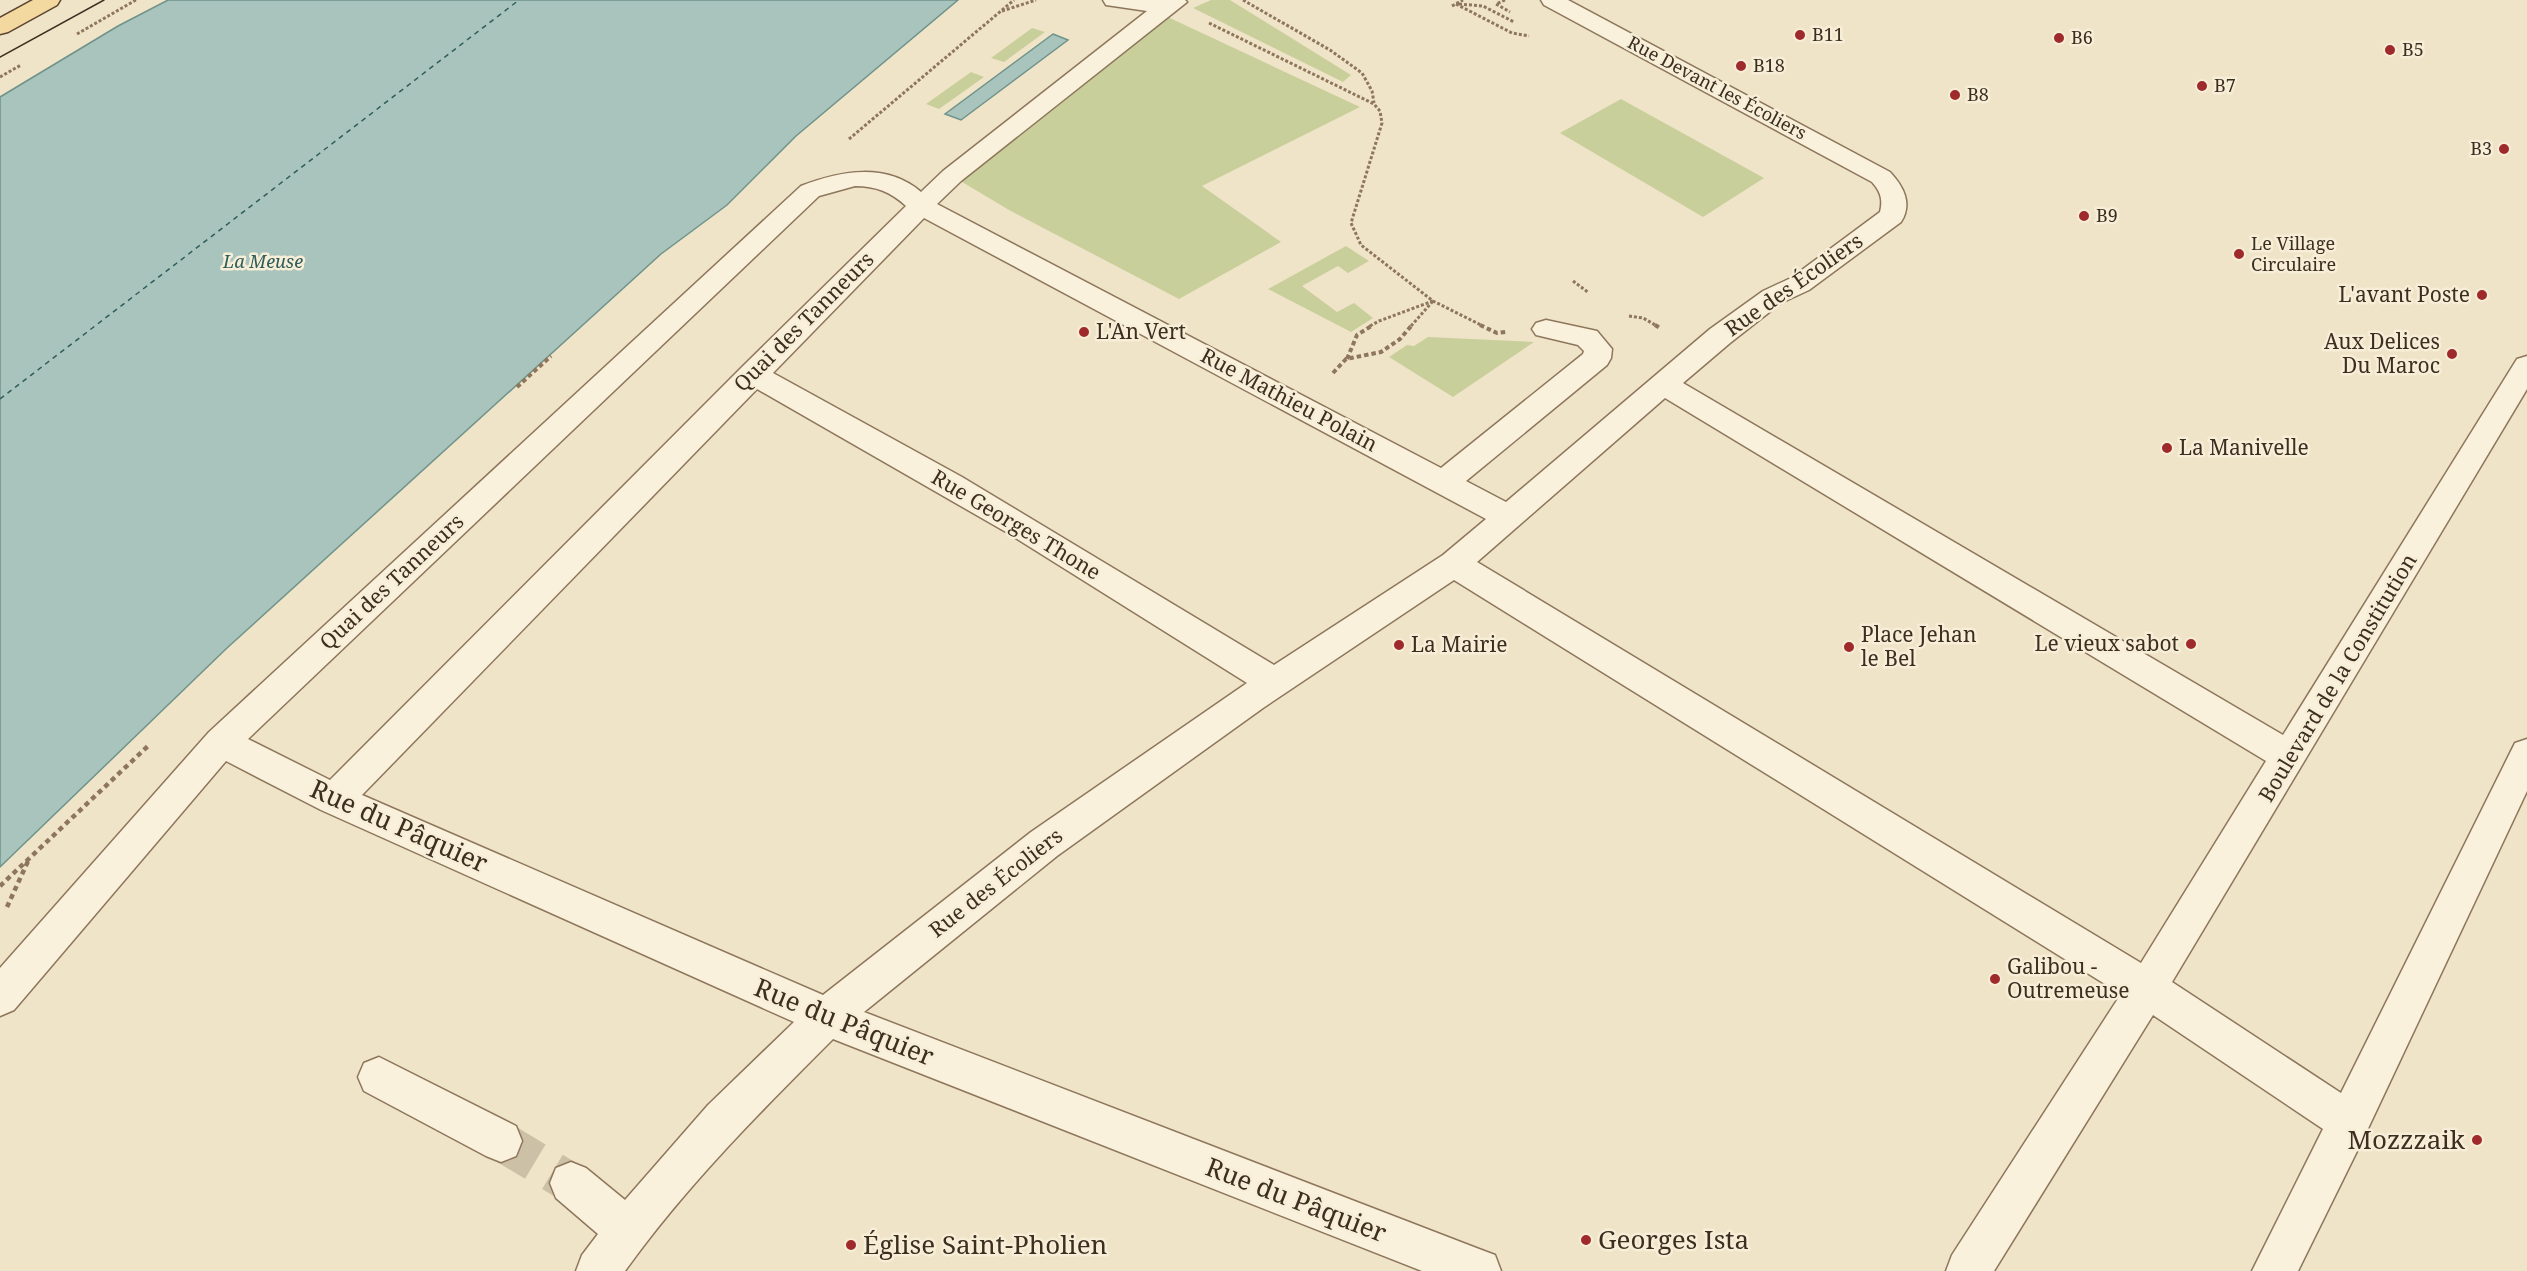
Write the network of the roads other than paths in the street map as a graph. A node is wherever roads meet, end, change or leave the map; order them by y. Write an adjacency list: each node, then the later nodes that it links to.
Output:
1 (49, 0): 5 (main road)
2 (1114, 0): 4 (street)
3 (1552, 0): 6 (street, Rue Devant les Écoliers)
4 (1175, 2): 8 (street, Quai des Tanneurs)
5 (0, 27)
6 (1881, 177): 12 (street, Rue des Écoliers)
7 (810, 191): 8 (street, Rue Mathieu Polain); 17 (street, Quai des Tanneurs)
8 (921, 206): 11 (street, Quai des Tanneurs); 13 (street, Rue Mathieu Polain)
9 (1546, 329): 13 (street)
10 (2527, 366): 19 (street, Boulevard de la Constitution)
11 (753, 374): 16 (street, Rue Georges Thone); 20 (street, Quai des Tanneurs)
12 (1663, 384): 14 (street); 19 (street)
13 (1444, 482): 14 (street, Rue Mathieu Polain)
14 (1509, 517): 15 (street)
15 (1454, 564): 16 (street, Rue des Écoliers); 21 (street)
16 (1275, 683): 23 (street, Rue des Écoliers)
17 (221, 742): 20 (street, Rue du Pâquier); 22 (street, Quai des Tanneurs)
18 (2527, 754): 25 (street)
19 (2290, 757): 21 (street, Boulevard de la Constitution)
20 (334, 798): 23 (street, Rue du Pâquier)
21 (2147, 988): 25 (street); 31 (street, Boulevard de la Constitution)
22 (0, 997)
23 (827, 1017): 28 (street, Rue des Écoliers); 30 (street, Rue du Pâquier)
24 (380, 1077): 26 (street)
25 (2349, 1122): 32 (street)
26 (501, 1142)
27 (571, 1183): 28 (street)
28 (628, 1230): 29 (street, Rue des Écoliers)
29 (598, 1271)
30 (1479, 1271)
31 (1968, 1271)
32 (2274, 1271)

